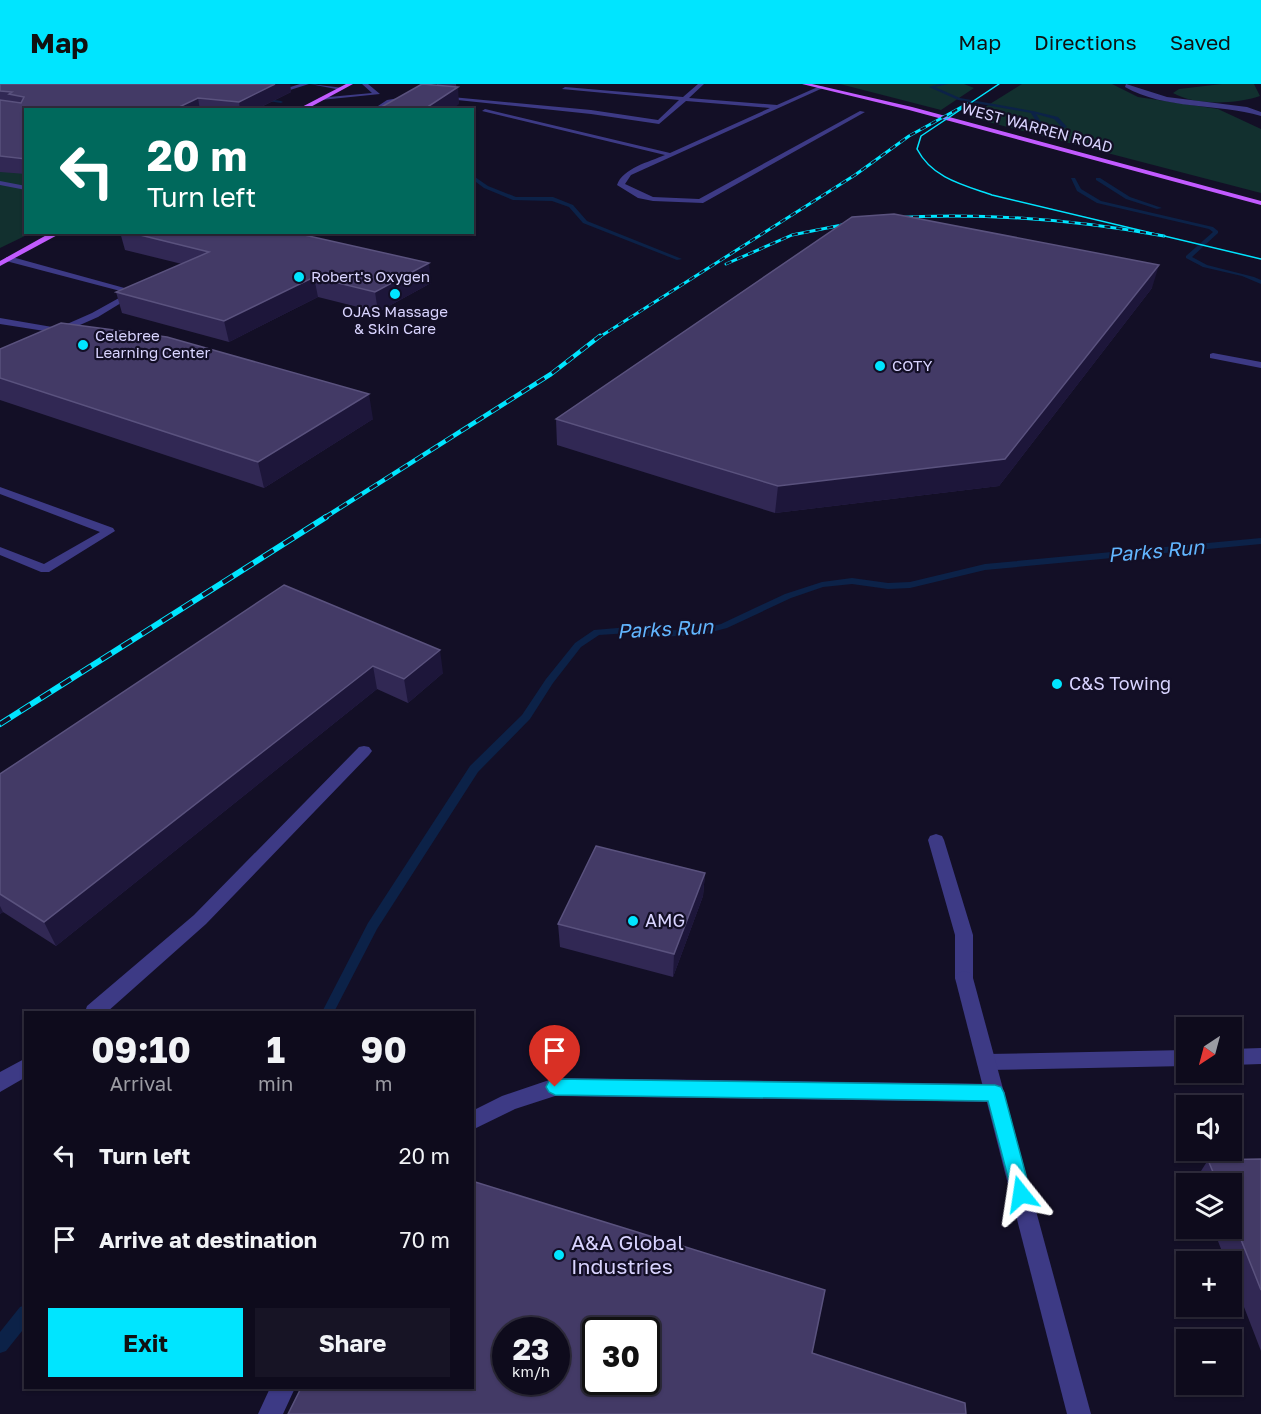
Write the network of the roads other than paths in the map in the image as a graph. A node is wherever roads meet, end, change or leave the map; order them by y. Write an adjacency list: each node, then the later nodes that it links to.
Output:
1 (306, 84): 11 (street)
2 (313, 84): 9 (street)
3 (350, 84): 9 (main road)
4 (365, 84): 12 (street)
5 (701, 84): 14 (street)
6 (805, 84): 8 (main road, WEST WARREN ROAD)
7 (1129, 84): 22 (street)
8 (822, 87): 17 (street); 26 (main road, WEST WARREN ROAD)
9 (341, 88): 15 (main road)
10 (565, 89): 14 (street)
11 (260, 93)
12 (376, 94): 13 (street); 15 (street)
13 (398, 98): 14 (street); 16 (street); 19 (street)
14 (685, 98): 17 (street)
15 (321, 99): 18 (main road)
16 (421, 104)
17 (777, 107): 23 (street)
18 (303, 108)
19 (377, 108)
20 (474, 110): 23 (street)
21 (862, 112): 23 (street)
22 (1261, 114)
23 (672, 155)
24 (0, 183): 25 (street)
25 (24, 188)
26 (1260, 202)
27 (55, 234): 28 (main road)
28 (9, 259): 29 (main road); 31 (street)
29 (0, 264)
30 (0, 321): 31 (street)
31 (58, 331): 32 (street)
32 (45, 337)
33 (1213, 356): 34 (street)
34 (1261, 365)
35 (0, 490): 36 (street)
36 (0, 551)
37 (364, 751): 39 (street)
38 (936, 840): 43 (street)
39 (95, 1011)
40 (1261, 1056): 41 (street)
41 (1242, 1057)
42 (1176, 1058): 43 (street)
43 (987, 1062): 46 (street)
44 (24, 1067): 45 (street)
45 (0, 1083)
46 (995, 1093): 47 (street); 50 (street)
47 (474, 1120)
48 (282, 1389): 49 (street)
49 (270, 1414)
50 (1079, 1414)

